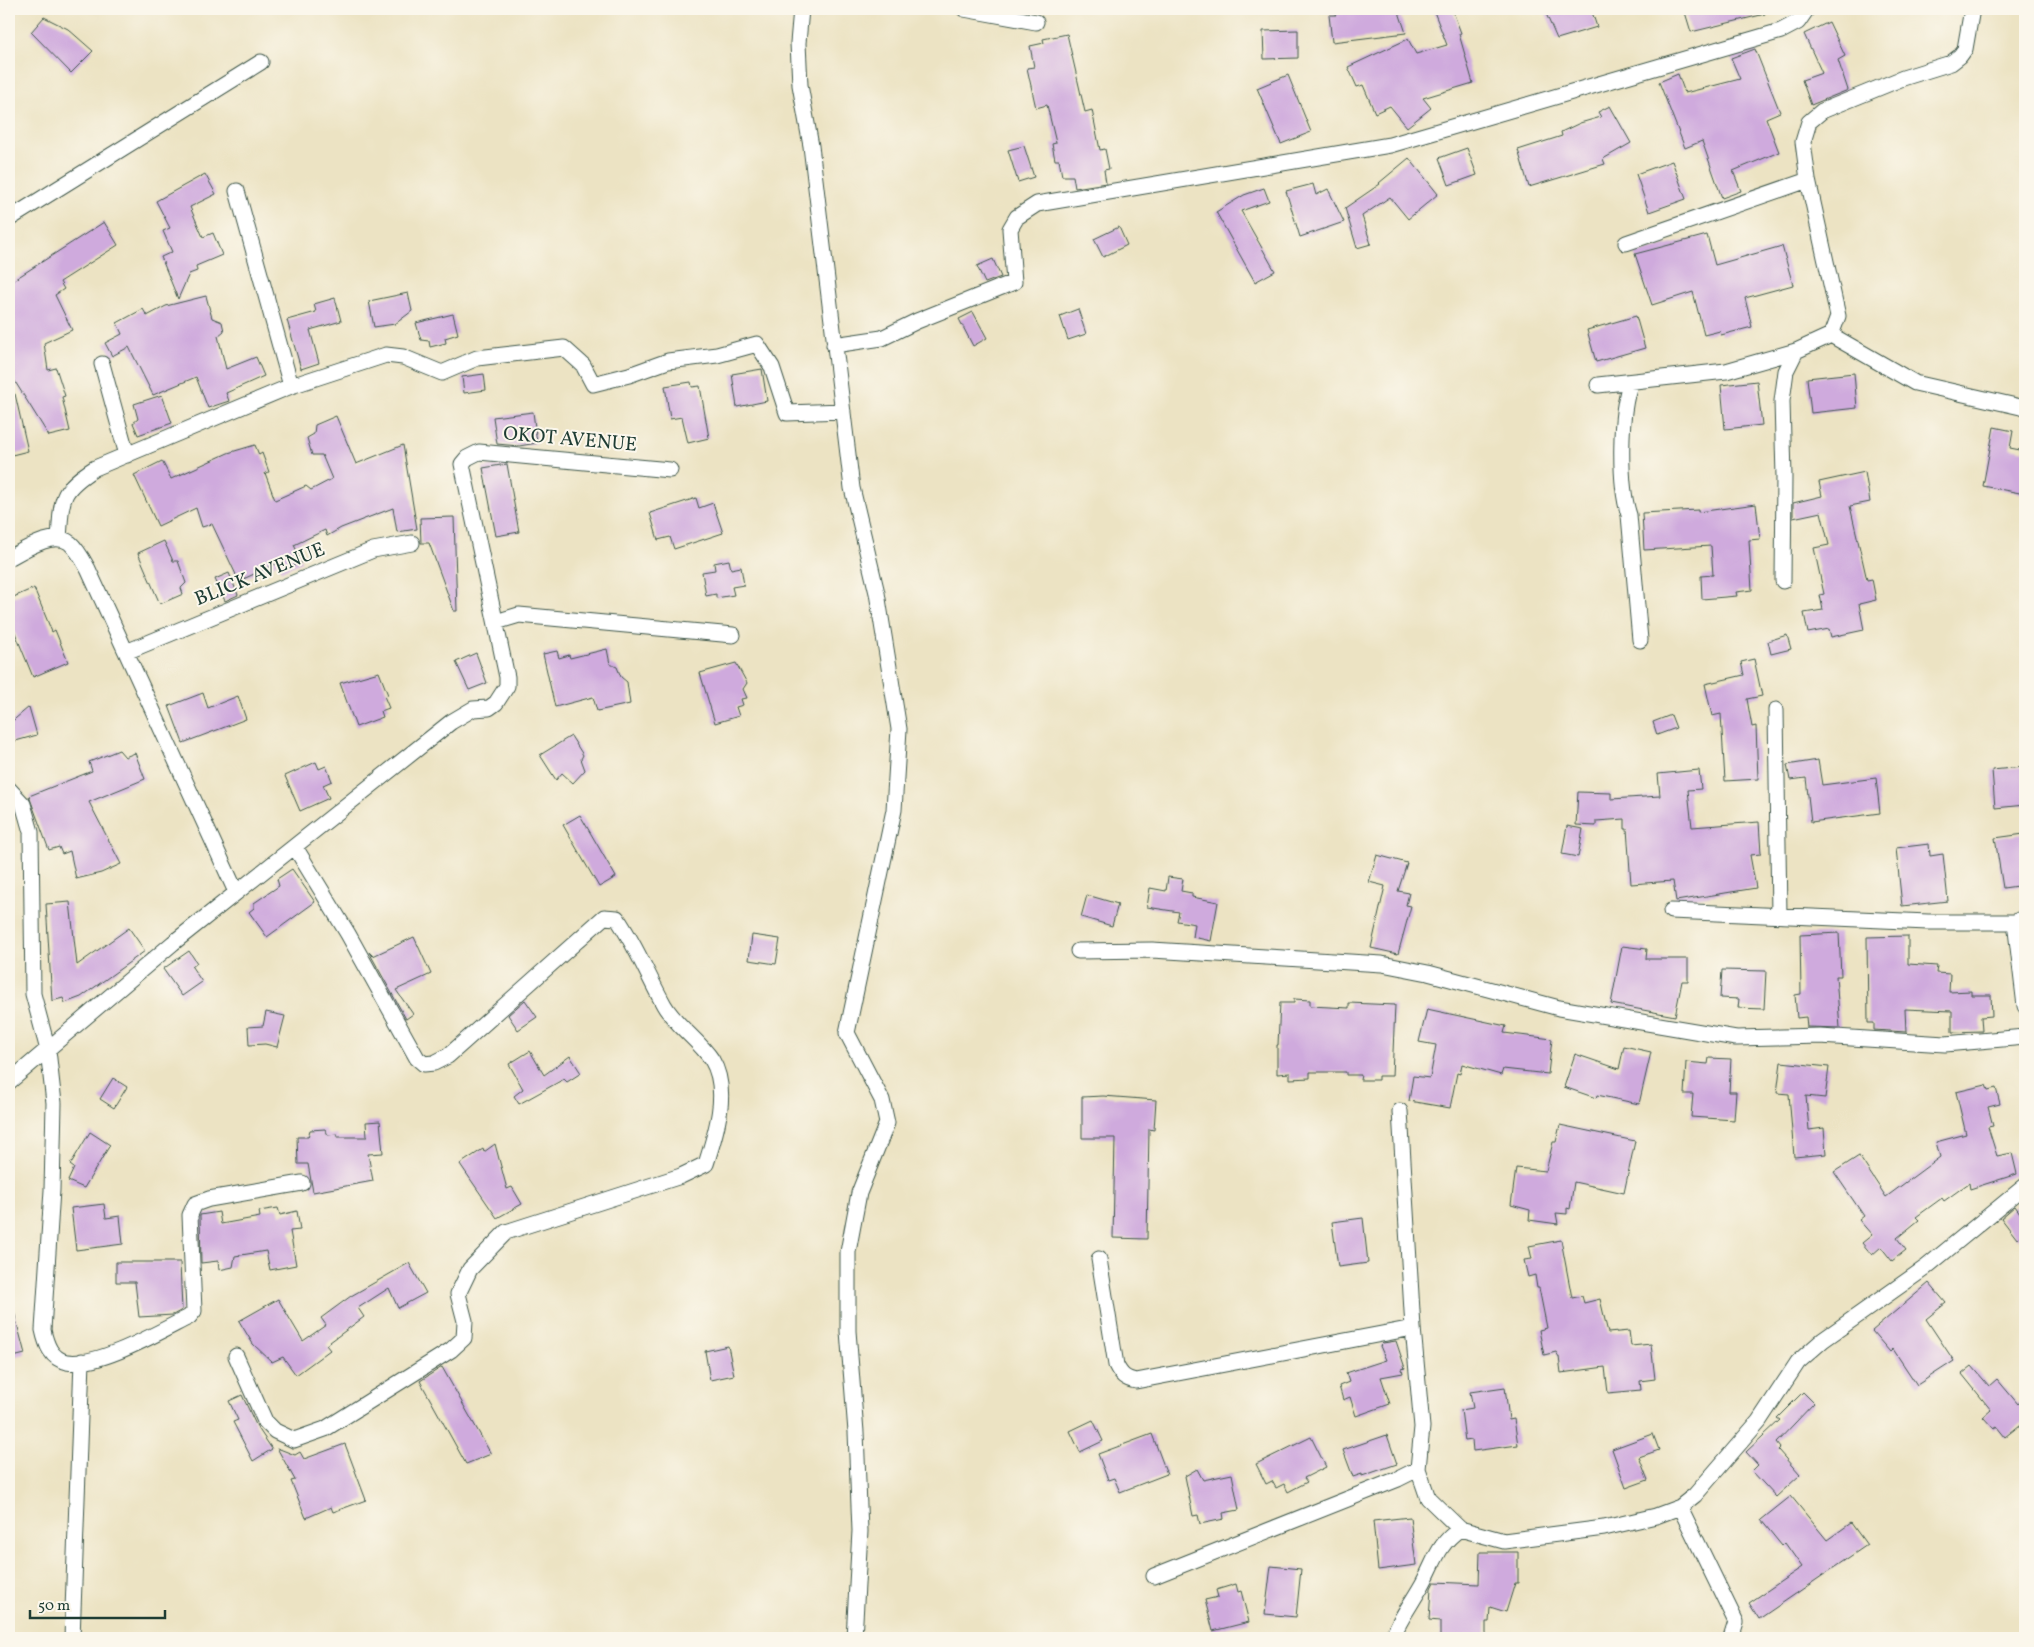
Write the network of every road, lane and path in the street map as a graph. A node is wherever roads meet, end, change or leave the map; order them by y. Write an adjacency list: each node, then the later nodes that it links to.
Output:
1 (800, 9): 12 (street)
2 (964, 9): 5 (street)
3 (1807, 9): 12 (street)
4 (1972, 9): 7 (street)
5 (1036, 22)
6 (261, 62): 9 (street)
7 (1808, 180): 10 (street); 11 (street)
8 (237, 191): 17 (street)
9 (9, 219)
10 (1626, 243)
11 (1830, 335): 13 (street); 18 (street)
12 (834, 345): 19 (street)
13 (1796, 351): 15 (street); 25 (street)
14 (102, 364): 20 (street)
15 (1631, 382): 16 (street); 28 (street)
16 (1598, 385)
17 (291, 386): 19 (street); 20 (street)
18 (2025, 408)
19 (843, 411): 55 (street)
20 (127, 455): 22 (street)
21 (670, 470): 26 (street, OKOT AVENUE)
22 (59, 539): 24 (street); 29 (street)
23 (412, 544): 29 (street, BLICK AVENUE)
24 (9, 558)
25 (1783, 581)
26 (496, 622): 27 (street); 32 (street)
27 (733, 635)
28 (1640, 640)
29 (126, 652): 33 (street)
30 (1776, 710): 35 (street)
31 (9, 790): 40 (street)
32 (296, 847): 33 (street); 47 (street)
33 (236, 892): 40 (street)
34 (1672, 911): 35 (street)
35 (1779, 915): 36 (street)
36 (2020, 919): 38 (street)
37 (1078, 951): 39 (street)
38 (2025, 1006)
39 (2025, 1037)
40 (48, 1050): 41 (street); 48 (street)
41 (9, 1082)
42 (1400, 1111): 46 (street)
43 (302, 1183): 48 (street)
44 (2025, 1186): 50 (street)
45 (1098, 1259): 46 (street)
46 (1413, 1328): 49 (street)
47 (236, 1356)
48 (82, 1362): 54 (street)
49 (1418, 1469): 51 (street); 52 (street)
50 (1680, 1507): 51 (street); 53 (street)
51 (1460, 1529): 56 (street)
52 (1154, 1576)
53 (1736, 1622): 57 (street); 58 (street)
54 (72, 1638)
55 (854, 1638)
56 (1392, 1638)
57 (1731, 1638)
58 (1744, 1638)

